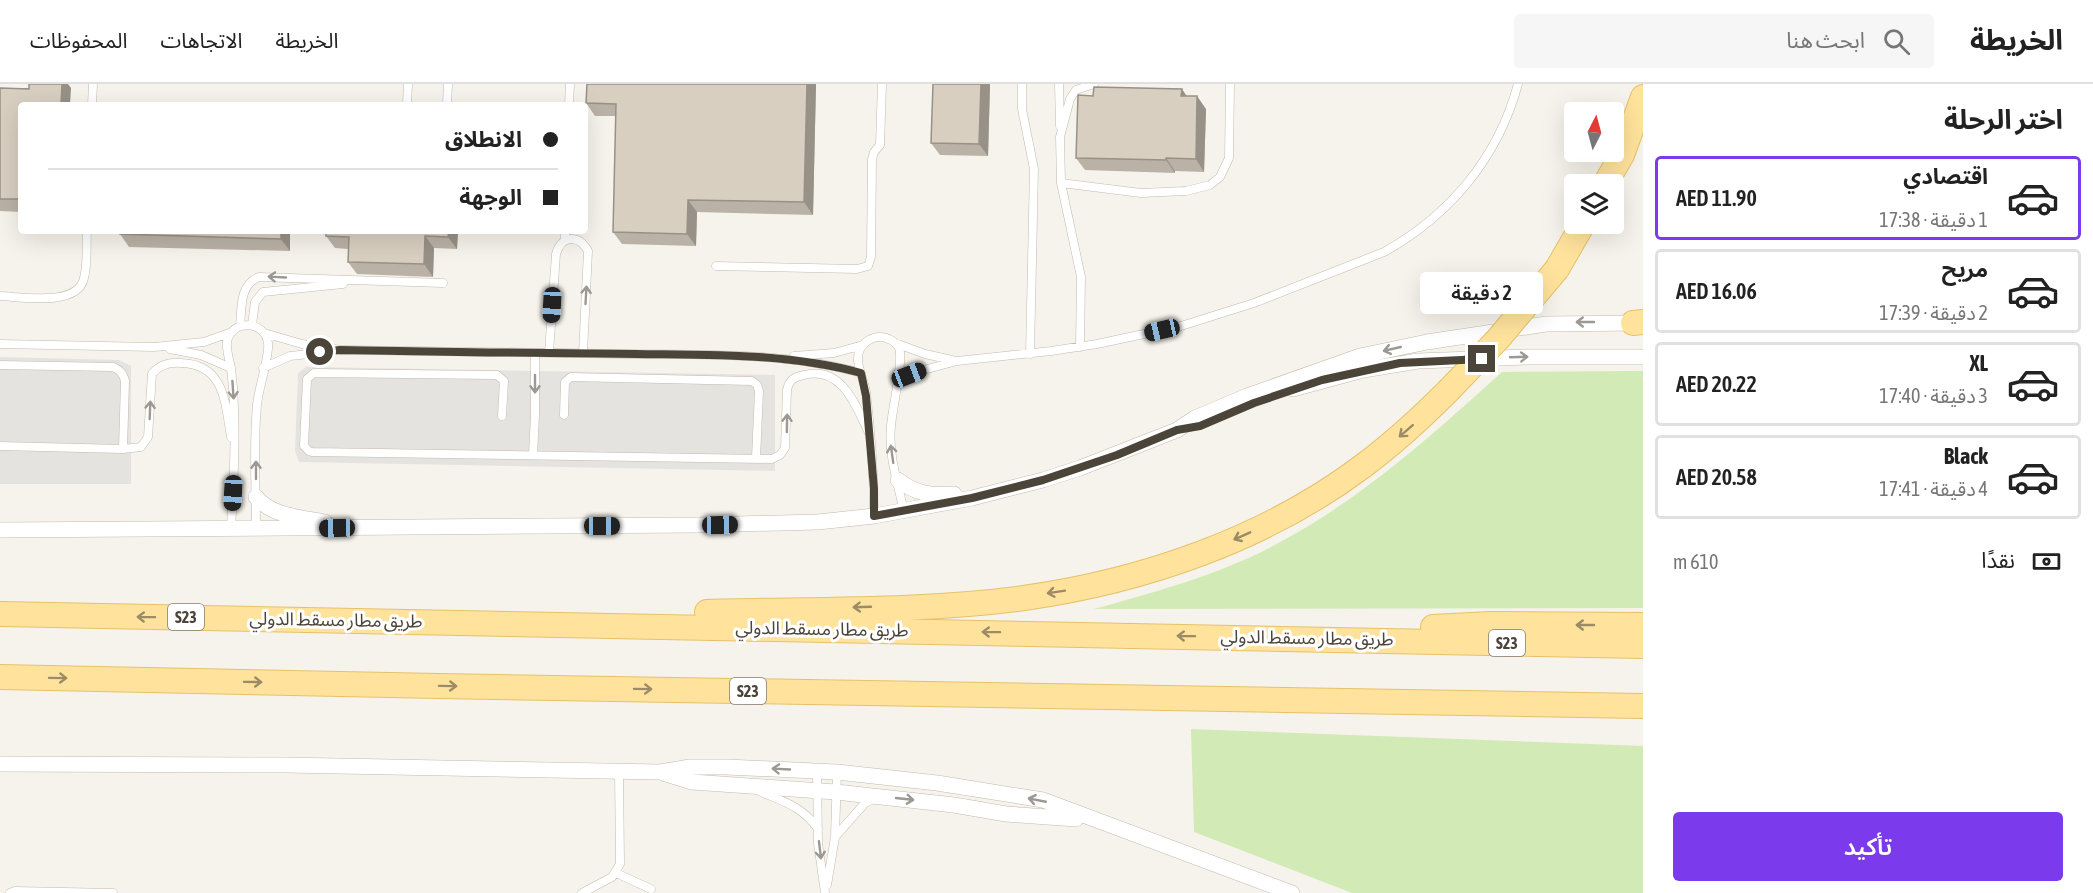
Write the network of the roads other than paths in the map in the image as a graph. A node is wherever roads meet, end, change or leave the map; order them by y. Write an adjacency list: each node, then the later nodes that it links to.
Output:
1 (93, 84): 12 (lane)
2 (408, 84): 13 (lane)
3 (448, 84): 14 (lane)
4 (570, 84): 15 (lane)
5 (882, 84): 23 (lane)
6 (1023, 84): 41 (lane)
7 (1059, 84): 16 (lane)
8 (1094, 84): 16 (lane)
9 (1230, 84): 18 (lane)
10 (1518, 84): 35 (lane)
11 (1643, 97): 17 (main road)
12 (92, 102)
13 (408, 102)
14 (447, 102)
15 (569, 102)
16 (1060, 136): 18 (lane)
17 (1611, 174)
18 (1061, 183): 35 (lane)
19 (87, 234): 26 (lane)
20 (565, 234): 22 (lane)
21 (1577, 234): 69 (main road, one-way to 69, bridge)
22 (565, 240): 39 (lane); 40 (lane, one-way to 22)
23 (716, 266)
24 (378, 282): 25 (lane); 28 (lane); 29 (lane, one-way to 29)
25 (443, 283)
26 (0, 296)
27 (1640, 323): 52 (street, one-way to 52)
28 (252, 325): 29 (lane); 31 (lane)
29 (240, 326): 30 (lane)
30 (231, 332): 36 (lane); 46 (lane)
31 (264, 333): 37 (lane); 47 (lane)
32 (895, 343): 34 (lane); 44 (lane); 49 (lane)
33 (0, 344): 36 (lane)
34 (863, 345): 43 (lane); 48 (lane)
35 (1080, 346): 41 (lane)
36 (154, 347): 46 (lane)
37 (340, 350): 38 (lane); 47 (lane)
38 (535, 353): 39 (lane); 56 (lane, one-way to 56)
39 (549, 353): 40 (lane)
40 (583, 354): 43 (lane)
41 (1030, 354): 44 (lane)
42 (1643, 357): 52 (street, one-way to 42)
43 (784, 358): 48 (lane)
44 (957, 361): 49 (lane)
45 (0, 365): 55 (lane)
46 (231, 368): 57 (lane, one-way to 57)
47 (263, 368): 61 (lane, one-way to 47)
48 (861, 373): 53 (lane)
49 (897, 380): 59 (lane, one-way to 49)
50 (564, 415): 58 (lane)
51 (502, 416): 56 (lane)
52 (1177, 430): 60 (street)
53 (869, 433): 58 (lane, one-way to 53); 63 (lane)
54 (0, 446): 55 (lane)
55 (123, 449): 57 (lane, one-way to 57)
56 (533, 455): 58 (lane)
57 (234, 456): 65 (lane)
58 (756, 458)
59 (898, 480): 60 (street); 62 (lane)
60 (1005, 490): 62 (street)
61 (256, 497): 64 (street); 66 (lane)
62 (904, 512): 63 (street)
63 (874, 516): 64 (street)
64 (357, 528): 66 (street)
65 (231, 529): 66 (street); 67 (street)
66 (256, 529)
67 (0, 530)
68 (0, 614): 69 (main road, طريق مطار مسقط الدولي / S23, one-way to 68)
69 (373, 621): 71 (main road, طريق مطار مسقط الدولي / S23, one-way to 69)
70 (1643, 625): 71 (main road, one-way to 71)
71 (1371, 639): 72 (main road, طريق مطار مسقط الدولي / S23)
72 (1643, 646)
73 (0, 676): 74 (main road, S23, one-way to 74)
74 (1497, 703): 75 (main road, S23); 76 (main road)
75 (1643, 706)
76 (1643, 715)
77 (0, 764): 78 (street)
78 (619, 771): 80 (street); 89 (lane)
79 (817, 771): 80 (street, one-way to 80); 81 (street); 83 (lane)
80 (660, 772): 82 (street)
81 (837, 772): 84 (lane); 86 (street, one-way to 81)
82 (747, 786): 83 (street); 87 (lane)
83 (817, 790): 84 (street); 87 (lane)
84 (836, 792): 85 (street); 88 (lane)
85 (879, 796): 86 (street, one-way to 86); 88 (lane)
86 (1092, 820): 95 (street)
87 (818, 829): 91 (lane, one-way to 91)
88 (835, 837): 91 (lane)
89 (616, 873): 90 (lane); 94 (lane)
90 (651, 889)
91 (825, 892)
92 (10, 893): 93 (lane)
93 (113, 893)
94 (582, 893)
95 (1292, 893)

